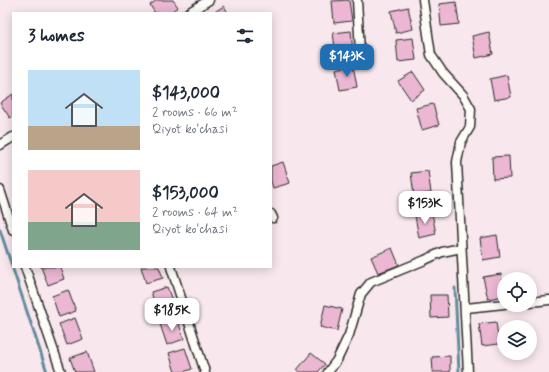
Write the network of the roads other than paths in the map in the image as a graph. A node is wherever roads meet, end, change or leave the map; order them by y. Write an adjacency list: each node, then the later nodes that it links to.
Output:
1 (209, 0): 4 (street)
2 (357, 0): 5 (street)
3 (423, 0): 10 (street)
4 (191, 12)
5 (360, 52)
6 (12, 138): 7 (street)
7 (0, 145)
8 (0, 190): 9 (street)
9 (12, 227)
10 (461, 248): 16 (street); 19 (street)
11 (25, 268): 17 (street)
12 (171, 268): 18 (street)
13 (549, 300): 14 (street)
14 (537, 301)
15 (497, 305): 16 (street)
16 (466, 308): 20 (street)
17 (61, 372)
18 (205, 372)
19 (328, 372)
20 (468, 372)

